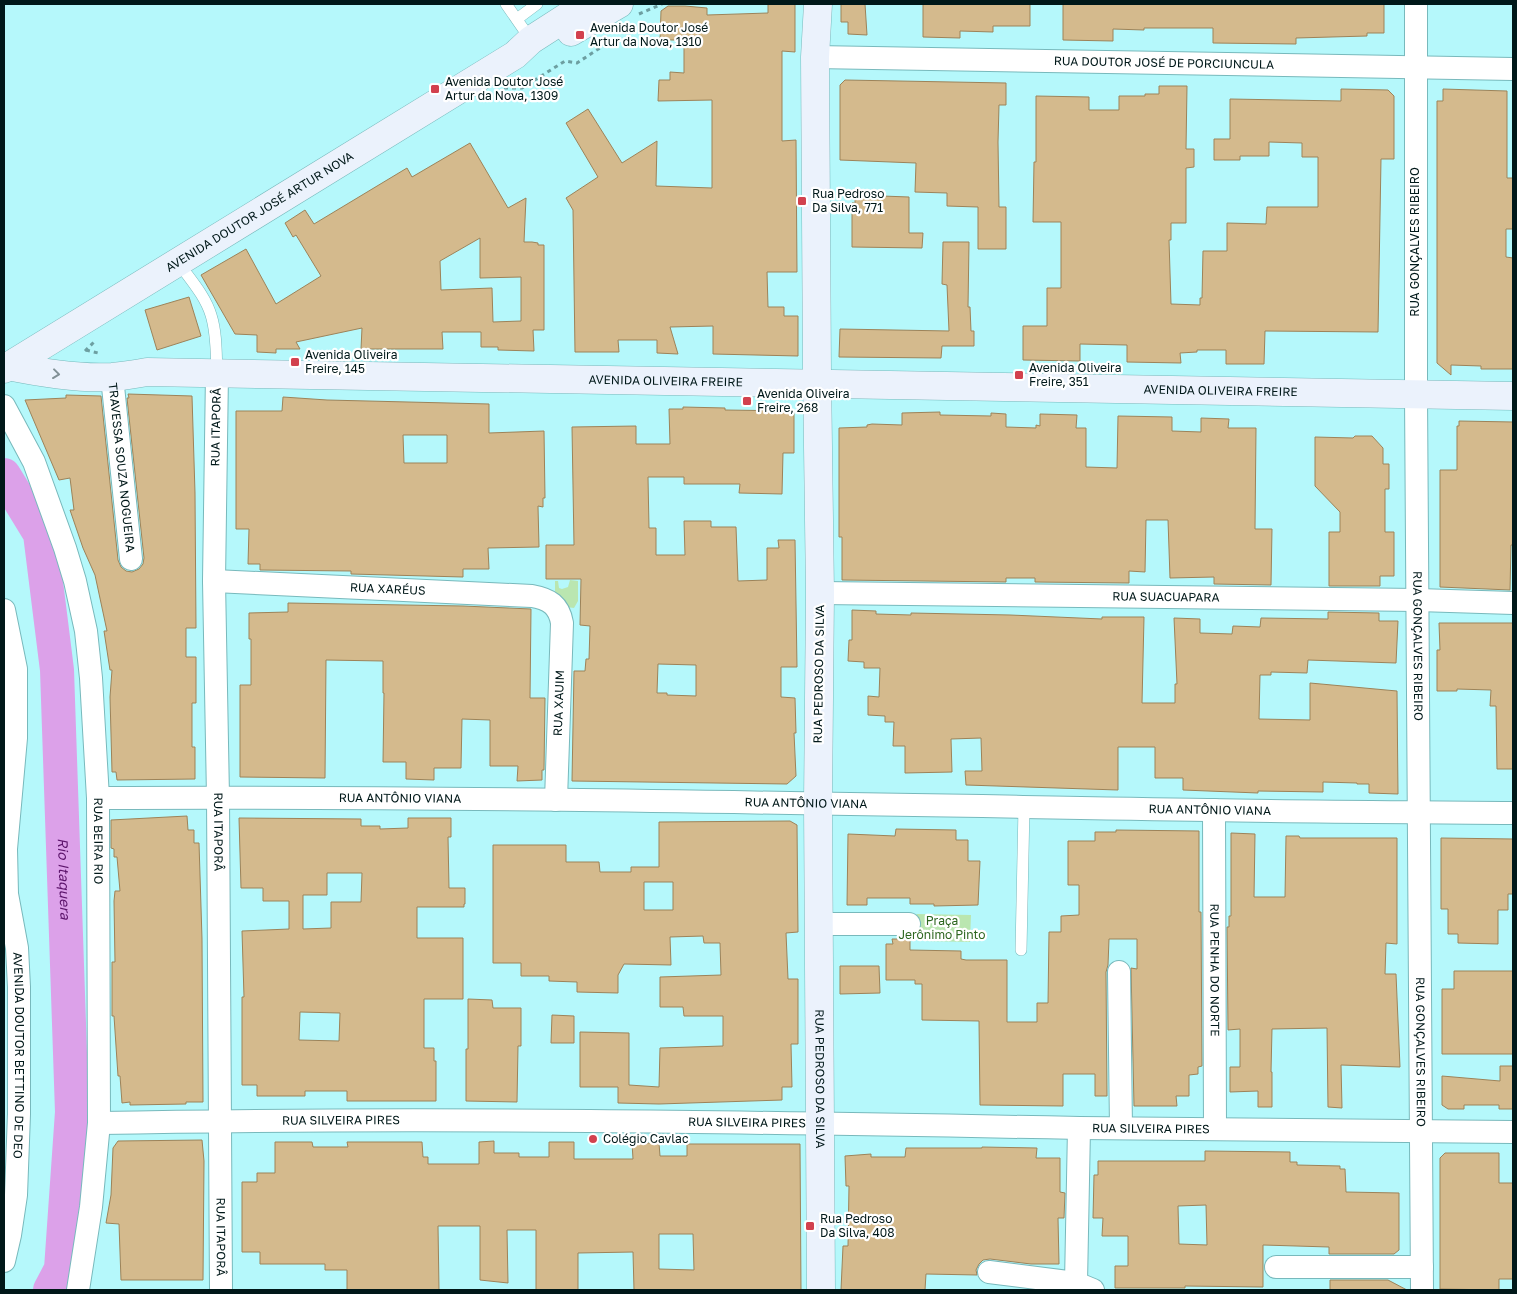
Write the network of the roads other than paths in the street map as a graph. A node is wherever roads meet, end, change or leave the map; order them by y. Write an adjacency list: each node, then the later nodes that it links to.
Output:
1 (506, 4): 7 (lane)
2 (537, 4): 7 (lane)
3 (586, 4): 7 (street, AVENIDA DOUTOR JOSÉ ARTUR NOVA)
4 (619, 4): 7 (street, AVENIDA DOUTOR JOSÉ ARTUR NOVA)
5 (818, 4): 8 (street, RUA PEDROSO DA SILVA)
6 (1416, 4): 9 (street, RUA GONÇALVES RIBEIRO)
7 (521, 38): 11 (street, AVENIDA DOUTOR JOSÉ ARTUR NOVA)
8 (815, 57): 9 (street, RUA DOUTOR JOSÉ DE PORCIUNCULA); 16 (street, RUA PEDROSO DA SILVA)
9 (1415, 67): 10 (street, RUA DOUTOR JOSÉ DE PORCIUNCULA); 17 (street, RUA GONÇALVES RIBEIRO)
10 (1513, 69)
11 (178, 262): 12 (street, AVENIDA DOUTOR JOSÉ ARTUR NOVA); 14 (lane)
12 (14, 363): 13 (street, AVENIDA OLIVEIRA FREIRE); 15 (street, AVENIDA OLIVEIRA FREIRE, one-way to 15)
13 (147, 372): 14 (street, AVENIDA OLIVEIRA FREIRE); 15 (street, AVENIDA OLIVEIRA FREIRE)
14 (217, 373): 16 (street, AVENIDA OLIVEIRA FREIRE); 21 (street, RUA ITAPORÂ)
15 (112, 377): 20 (street, TRAVESSA SOUZA NOGUEIRA)
16 (817, 384): 17 (street, AVENIDA OLIVEIRA FREIRE); 22 (street, RUA PEDROSO DA SILVA)
17 (1416, 395): 18 (street, AVENIDA OLIVEIRA FREIRE); 23 (street, RUA GONÇALVES RIBEIRO)
18 (1513, 396)
19 (4, 406): 29 (street, RUA BEIRA RIO)
20 (131, 559)
21 (214, 581): 25 (street, RUA XARÉUS); 28 (street, RUA ITAPORÂ)
22 (820, 593): 23 (street, RUA SUACUAPARA); 31 (street, RUA PEDROSO DA SILVA)
23 (1418, 600): 24 (street, RUA SUACUAPARA); 34 (street, RUA GONÇALVES RIBEIRO)
24 (1513, 603)
25 (557, 607): 30 (street, RUA XAUIM)
26 (4, 610): 27 (street, AVENIDA DOUTOR BETTINO DE DEO)
27 (9, 776): 48 (street, AVENIDA DOUTOR BETTINO DE DEO)
28 (218, 797): 29 (street, RUA ANTÔNIO VIANA); 30 (street, RUA ANTÔNIO VIANA); 40 (street, RUA ITAPORÂ)
29 (98, 798): 42 (street, RUA BEIRA RIO)
30 (556, 800): 31 (street, RUA ANTÔNIO VIANA)
31 (818, 803): 32 (street, RUA ANTÔNIO VIANA); 36 (street, RUA PEDROSO DA SILVA)
32 (1024, 807): 33 (street, RUA ANTÔNIO VIANA); 38 (lane)
33 (1214, 810): 34 (street, RUA ANTÔNIO VIANA); 45 (street, RUA PENHA DO NORTE)
34 (1419, 812): 35 (street, RUA ANTÔNIO VIANA); 46 (street, RUA GONÇALVES RIBEIRO)
35 (1513, 813)
36 (819, 924): 37 (street); 41 (street, RUA PEDROSO DA SILVA)
37 (909, 924)
38 (1021, 950)
39 (1119, 972): 44 (street)
40 (221, 1121): 41 (street, RUA SILVEIRA PIRES); 42 (street, RUA SILVEIRA PIRES); 54 (street, RUA ITAPORÂ)
41 (820, 1122): 43 (street, RUA SILVEIRA PIRES); 55 (street, RUA PEDROSO DA SILVA)
42 (99, 1124): 53 (street, RUA BEIRA RIO)
43 (1079, 1128): 44 (street, RUA SILVEIRA PIRES); 52 (street)
44 (1121, 1128): 45 (street, RUA SILVEIRA PIRES)
45 (1215, 1129): 46 (street, RUA SILVEIRA PIRES)
46 (1421, 1131): 47 (street, RUA SILVEIRA PIRES); 50 (street, RUA GONÇALVES RIBEIRO)
47 (1513, 1132)
48 (4, 1261)
49 (1276, 1267): 50 (street)
50 (1422, 1267): 56 (street, RUA GONÇALVES RIBEIRO)
51 (989, 1272): 52 (street)
52 (1085, 1287)
53 (78, 1290)
54 (221, 1290)
55 (820, 1290)
56 (1422, 1290)

